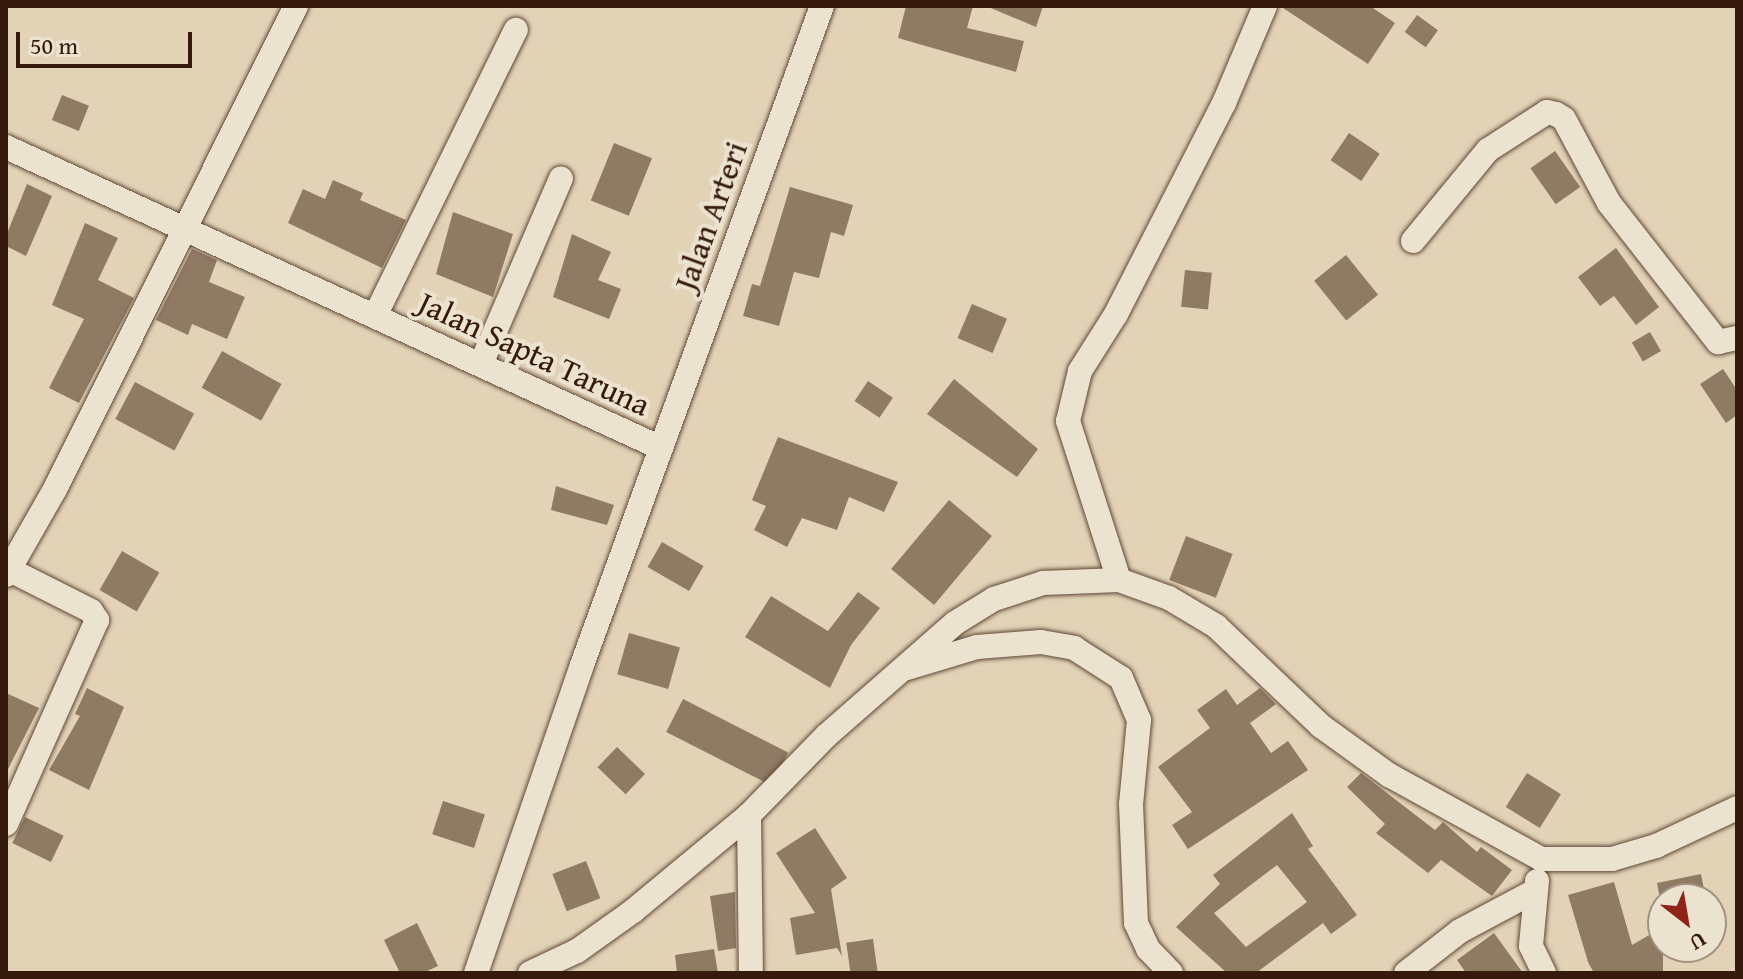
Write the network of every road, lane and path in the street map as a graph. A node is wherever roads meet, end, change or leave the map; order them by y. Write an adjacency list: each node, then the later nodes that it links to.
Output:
1 (296, 6): 7 (street)
2 (822, 6): 12 (street, Jalan Arteri)
3 (1265, 6): 14 (street)
4 (516, 30): 9 (street)
5 (6, 147): 7 (street, Jalan Sapta Taruna)
6 (561, 178): 11 (street)
7 (182, 229): 9 (street, Jalan Sapta Taruna); 13 (street)
8 (1413, 241): 10 (street)
9 (375, 316): 11 (street, Jalan Sapta Taruna)
10 (1737, 338)
11 (481, 364): 12 (street, Jalan Sapta Taruna)
12 (661, 448): 21 (street, Jalan Sapta Taruna)
13 (7, 571): 18 (street)
14 (1119, 580): 15 (street); 19 (street)
15 (902, 669): 17 (street); 24 (street)
16 (1737, 808): 19 (street)
17 (749, 815): 22 (street); 23 (street)
18 (6, 824)
19 (1541, 859): 20 (street)
20 (1535, 891): 25 (street); 26 (street)
21 (476, 973)
22 (530, 973)
23 (751, 973)
24 (1171, 973)
25 (1406, 973)
26 (1544, 973)

